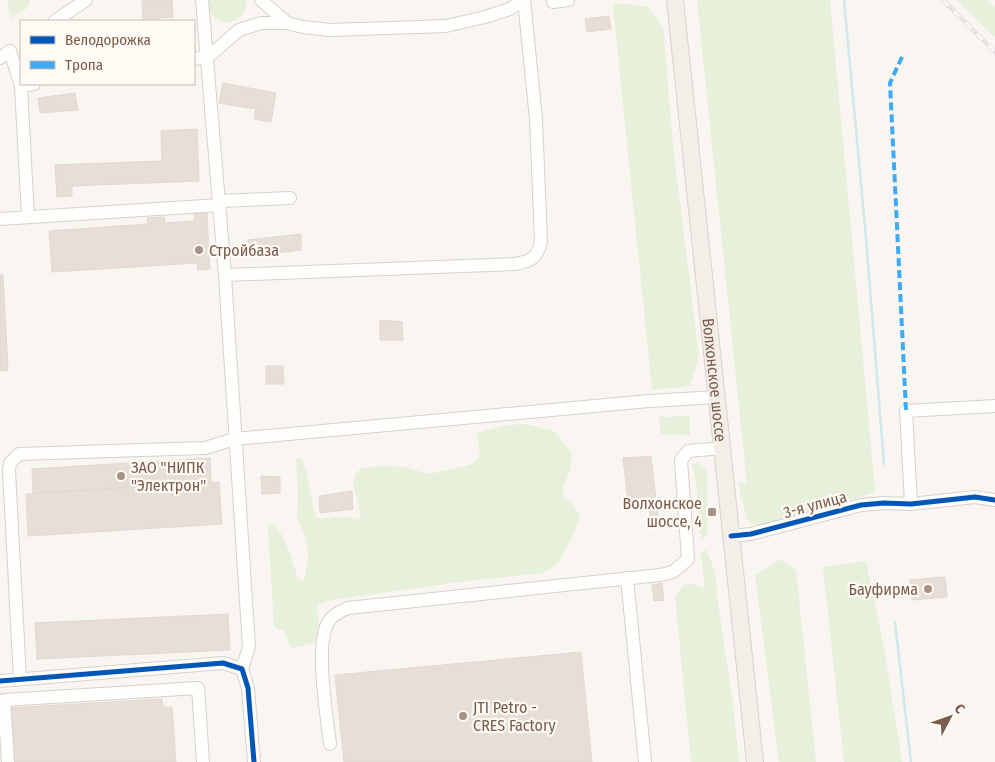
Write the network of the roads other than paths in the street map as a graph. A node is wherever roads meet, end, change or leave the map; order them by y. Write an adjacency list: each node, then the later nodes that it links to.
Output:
1 (86, 0): 8 (street)
2 (202, 0): 11 (street)
3 (263, 0): 9 (street)
4 (523, 0): 9 (street); 20 (street)
5 (568, 0): 7 (street)
6 (675, 0): 21 (main road, Волхонское шоссе)
7 (553, 2)
8 (56, 20)
9 (287, 23): 11 (street)
10 (11, 51): 13 (street)
11 (208, 57): 12 (street); 17 (street)
12 (195, 60)
13 (20, 82)
14 (28, 85): 15 (street)
15 (21, 86): 18 (street)
16 (290, 198): 17 (street)
17 (219, 203): 18 (street); 20 (street)
18 (28, 217): 19 (street)
19 (0, 219)
20 (225, 275): 23 (street)
21 (717, 397): 23 (street); 24 (main road, Волхонское шоссе)
22 (995, 406): 26 (street)
23 (235, 439): 29 (street); 30 (street)
24 (722, 448): 27 (main road, Волхонское шоссе); 28 (street)
25 (995, 500): 26 (street, 3-я улица)
26 (911, 504): 27 (street, 3-я улица)
27 (731, 536): 37 (main road, Волхонское шоссе)
28 (627, 578): 32 (street); 36 (street)
29 (242, 669): 30 (street); 35 (street)
30 (20, 679): 31 (street)
31 (0, 680)
32 (330, 744)
33 (8, 762): 34 (street)
34 (203, 762)
35 (254, 762)
36 (645, 762)
37 (755, 762)

